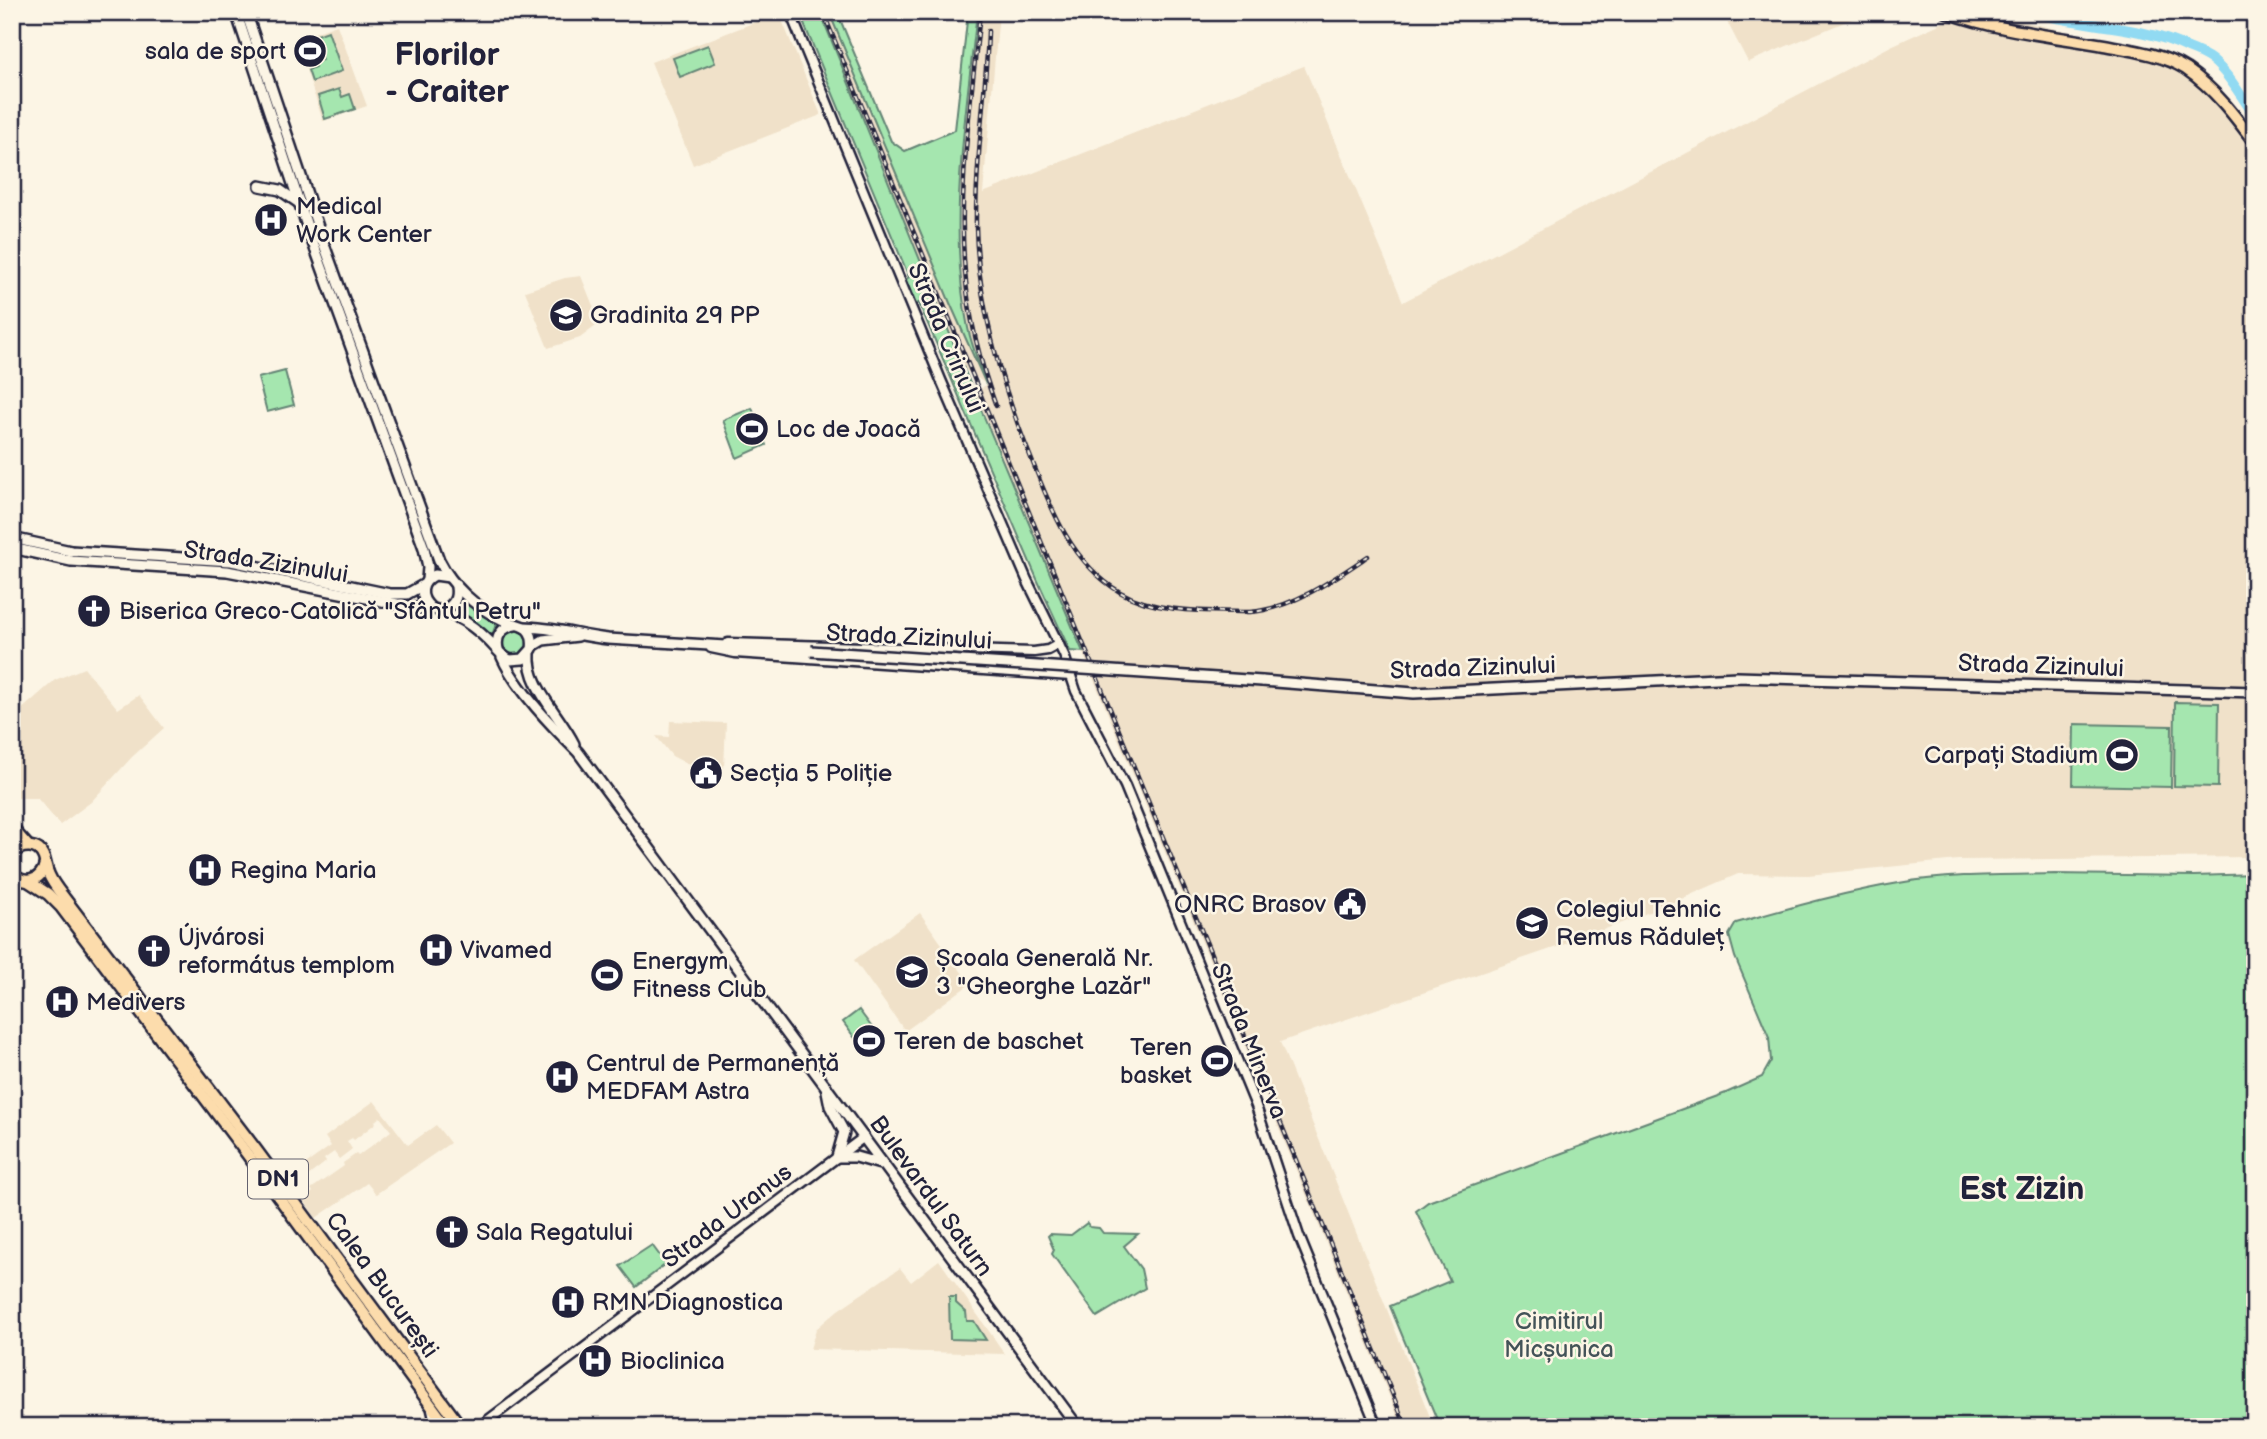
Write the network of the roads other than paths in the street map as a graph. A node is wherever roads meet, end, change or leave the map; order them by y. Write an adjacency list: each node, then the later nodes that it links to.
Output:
1 (236, 12): 7 (main road)
2 (246, 12): 10 (main road)
3 (790, 12): 18 (street, Strada Crinului)
4 (1947, 12): 5 (main road)
5 (2255, 143)
6 (260, 186): 7 (main road)
7 (299, 203): 11 (main road)
8 (12, 538): 11 (main road, Strada Zizinului)
9 (12, 548): 13 (main road, Strada Zizinului)
10 (449, 577): 11 (main road); 12 (main road)
11 (425, 582): 13 (main road)
12 (456, 587): 14 (main road); 15 (main road)
13 (431, 608): 14 (main road)
14 (442, 610): 20 (main road, Bulevardul Saturn)
15 (521, 626): 16 (main road, Strada Zizinului); 19 (main road); 20 (main road)
16 (580, 635): 17 (main road, Strada Zizinului); 19 (main road, Strada Zizinului)
17 (694, 644): 18 (street, Strada Zizinului); 21 (street, Strada Zizinului); 22 (main road, Strada Zizinului, bridge)
18 (1059, 645): 21 (street, Strada Crinului)
19 (531, 649): 20 (main road); 23 (main road, Bulevardul Saturn)
20 (500, 653): 23 (main road, Bulevardul Saturn)
21 (1071, 676): 40 (street, Strada Minerva)
22 (2255, 692)
23 (578, 752): 30 (main road, Bulevardul Saturn)
24 (12, 828): 25 (main road, DN1)
25 (27, 846): 26 (main road); 27 (main road, DN1)
26 (12, 853)
27 (45, 864): 29 (main road); 37 (main road, Calea București / DN1)
28 (12, 873): 29 (main road, DN1)
29 (20, 881): 34 (main road, Calea București / DN1)
30 (825, 1086): 31 (main road, Bulevardul Saturn); 32 (main road)
31 (864, 1137): 32 (street, Strada Uranus); 33 (main road, Bulevardul Saturn)
32 (837, 1157): 33 (main road); 38 (street, Strada Uranus)
33 (886, 1166): 39 (main road, Bulevardul Saturn)
34 (425, 1395): 35 (street); 36 (main road, Calea București / DN1)
35 (436, 1427)
36 (447, 1427)
37 (461, 1427)
38 (479, 1427)
39 (1078, 1427)
40 (1377, 1427)

